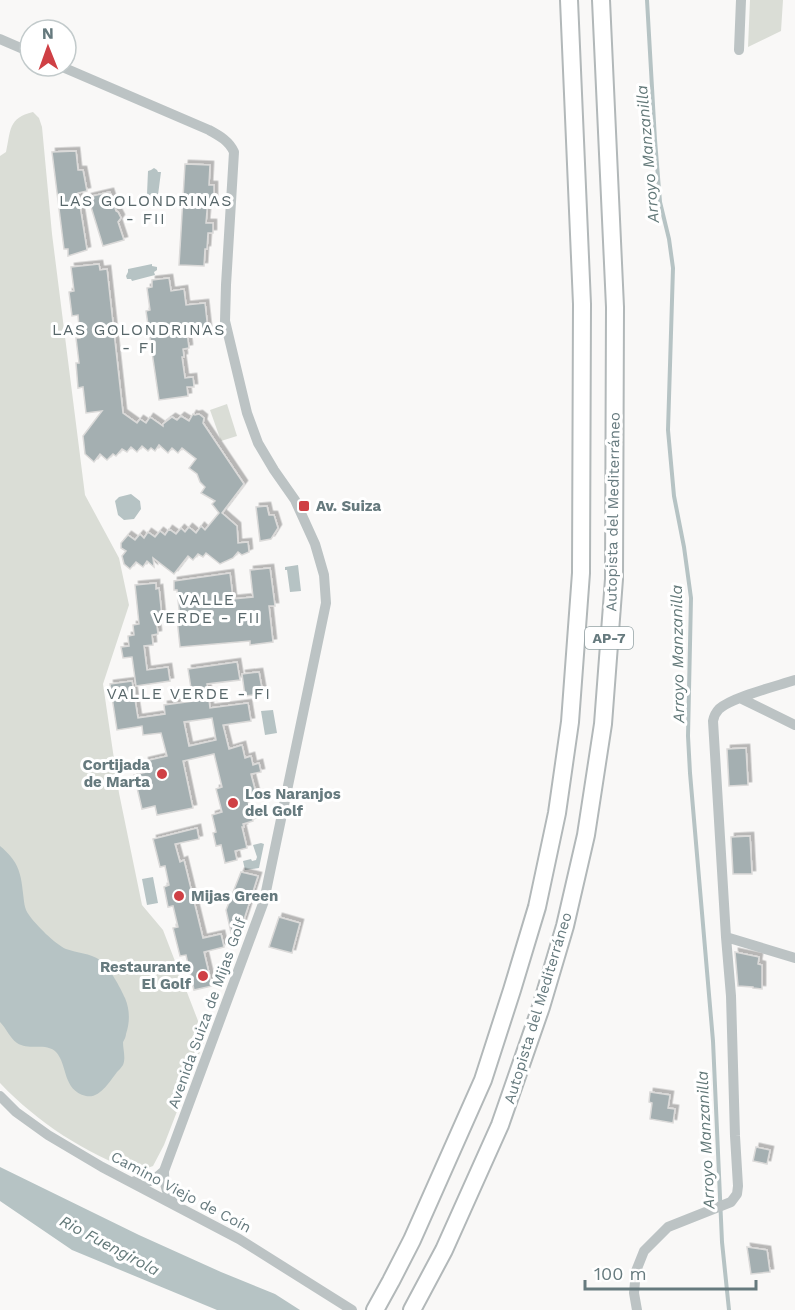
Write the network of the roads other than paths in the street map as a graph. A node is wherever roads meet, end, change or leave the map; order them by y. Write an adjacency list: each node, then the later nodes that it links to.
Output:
1 (569, 0): 18 (highway, Autopista del Mediterráneo / AP-7)
2 (602, 0): 19 (highway, Autopista del Mediterráneo / AP-7)
3 (741, 0): 6 (street)
4 (0, 39): 5 (street)
5 (18, 47)
6 (739, 50)
7 (78, 74): 14 (street, Avenida Suiza de Mijas Golf)
8 (795, 680): 9 (street)
9 (740, 698): 10 (street); 11 (street)
10 (795, 725)
11 (726, 937): 12 (street); 20 (street)
12 (795, 958)
13 (0, 1096): 15 (street, Camino Viejo de Coín)
14 (164, 1172): 15 (street); 16 (street)
15 (125, 1179): 16 (street, Camino Viejo de Coín)
16 (177, 1206): 17 (street, Camino Viejo de Coín)
17 (352, 1310)
18 (375, 1310)
19 (412, 1310)
20 (637, 1310)

